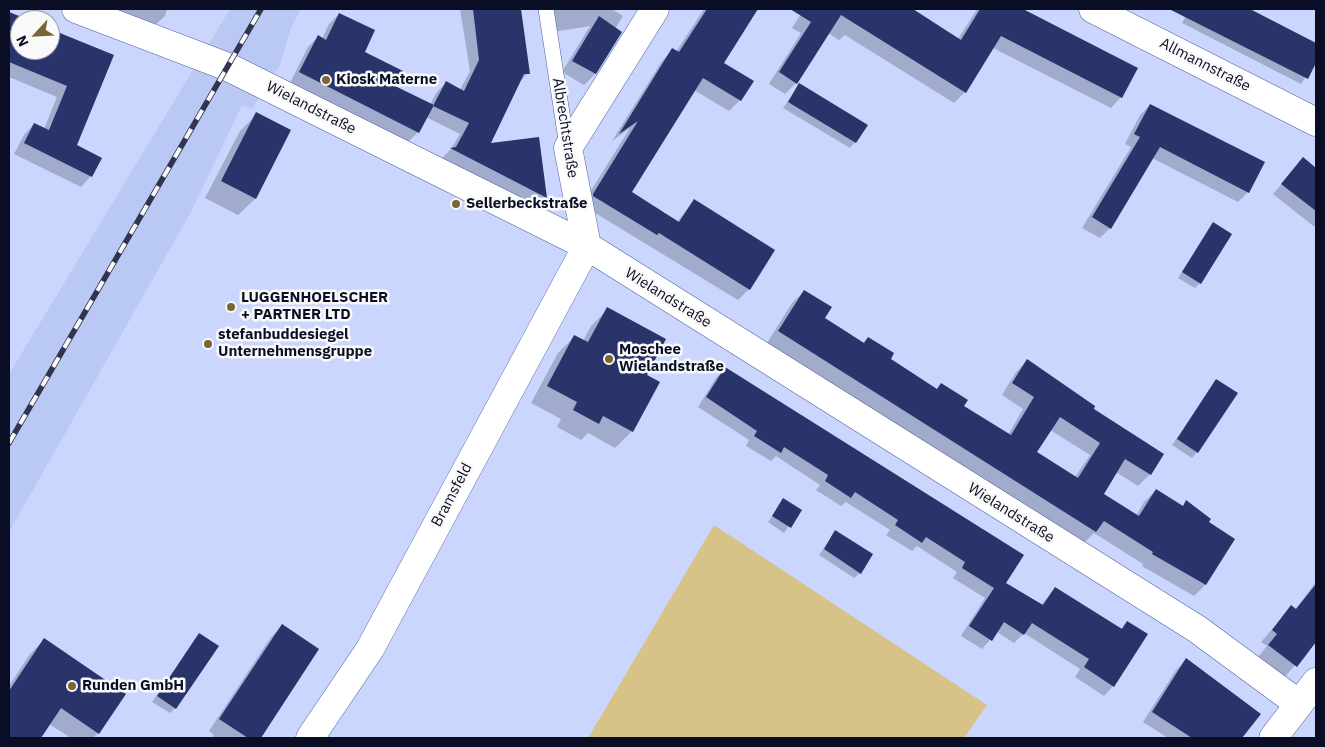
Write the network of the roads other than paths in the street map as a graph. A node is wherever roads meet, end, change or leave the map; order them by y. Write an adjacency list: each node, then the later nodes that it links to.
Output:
1 (76, 9): 7 (street, Wielandstraße)
2 (546, 9): 6 (lane, Albrechtstraße)
3 (655, 9): 6 (street)
4 (1093, 9): 5 (street, Allmannstraße)
5 (1316, 121)
6 (568, 148): 7 (street, Albrechtstraße)
7 (587, 246): 9 (street, Wielandstraße); 10 (street, Bramsfeld)
8 (1316, 682): 9 (street)
9 (1299, 704): 11 (street)
10 (310, 738)
11 (1273, 738)

